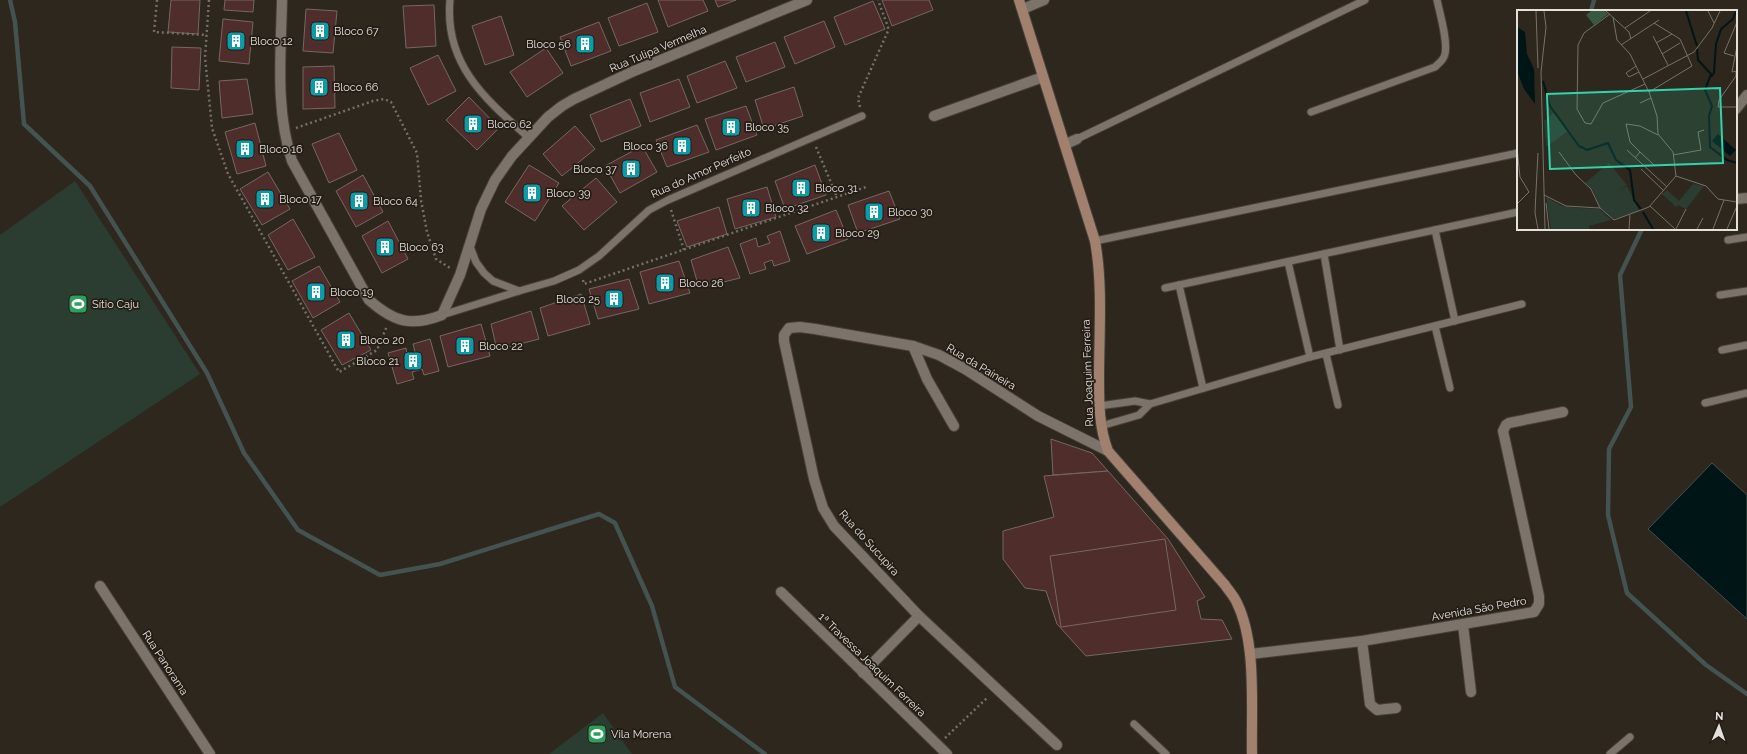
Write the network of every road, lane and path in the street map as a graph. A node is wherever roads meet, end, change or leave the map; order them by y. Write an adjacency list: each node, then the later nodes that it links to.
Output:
1 (157, 0): 11 (path)
2 (209, 0): 11 (path)
3 (282, 0): 18 (street, Rua do Amor Perfeito)
4 (450, 0): 19 (lane)
5 (807, 0): 19 (street, Rua Tulipa Vermelha)
6 (878, 0): 16 (path)
7 (1044, 0): 10 (street)
8 (1365, 0): 21 (lane)
9 (1437, 0): 15 (lane)
10 (1021, 5): 12 (street, Rua Joaquim Ferreira)
11 (207, 35): 47 (path)
12 (1043, 77): 17 (street); 22 (street, Rua Joaquim Ferreira)
13 (1747, 95): 14 (street)
14 (1737, 109)
15 (1311, 112)
16 (862, 116): 20 (lane, Rua do Amor Perfeito)
17 (934, 116)
18 (284, 132): 38 (path); 47 (street, Rua do Amor Perfeito)
19 (528, 137): 34 (street, Rua Tulipa Vermelha)
20 (812, 138): 25 (path); 28 (lane, Rua do Amor Perfeito)
21 (1077, 139): 22 (street)
22 (1066, 144): 33 (street, Rua Joaquim Ferreira)
23 (1517, 153): 33 (lane)
24 (866, 187): 25 (path)
25 (837, 197): 35 (path)
26 (1747, 198): 27 (street)
27 (1737, 199)
28 (668, 200): 35 (path); 42 (lane, Rua do Amor Perfeito)
29 (1517, 212): 30 (lane)
30 (1435, 230): 36 (lane); 48 (lane)
31 (1747, 237): 32 (lane)
32 (1728, 240)
33 (1095, 241): 63 (street, Rua Joaquim Ferreira)
34 (469, 244): 38 (street, Rua Tulipa Vermelha); 42 (lane)
35 (684, 250): 39 (path)
36 (1324, 254): 37 (lane); 53 (lane)
37 (1288, 262): 40 (lane); 56 (lane)
38 (460, 275): 46 (street, Rua Tulipa Vermelha)
39 (584, 284)
40 (1179, 285): 41 (lane); 57 (lane)
41 (1166, 288)
42 (519, 291): 46 (lane, Rua do Amor Perfeito)
43 (1747, 291): 44 (lane)
44 (1720, 295)
45 (1522, 304): 48 (lane)
46 (442, 315): 47 (street, Rua do Amor Perfeito)
47 (392, 317)
48 (1454, 321): 49 (lane)
49 (1435, 326): 53 (lane); 58 (lane)
50 (786, 331): 52 (street, Rua da Paineira); 70 (street, Rua do Sucupira)
51 (1747, 345): 54 (lane)
52 (913, 346): 65 (street); 67 (street, Rua da Paineira)
53 (1340, 350): 55 (lane)
54 (1722, 350)
55 (1326, 354): 56 (lane); 62 (lane)
56 (1310, 358): 57 (lane)
57 (1203, 388): 61 (lane)
58 (1450, 388)
59 (1747, 393): 60 (lane)
60 (1705, 403)
61 (1150, 404): 63 (lane); 66 (lane)
62 (1338, 405)
63 (1099, 406): 66 (street, Rua Joaquim Ferreira)
64 (1563, 412): 71 (street, Avenida São Pedro)
65 (954, 426)
66 (1101, 426): 67 (street, Rua Joaquim Ferreira)
67 (1108, 451): 73 (street, Rua Joaquim Ferreira)
68 (100, 586): 82 (street, Rua Panorama)
69 (781, 592): 74 (street, 1ª Travessa Joaquim Ferreira)
70 (919, 616): 74 (street); 75 (street, Rua do Sucupira)
71 (1463, 625): 72 (street, Avenida São Pedro); 76 (street)
72 (1362, 641): 73 (street, Avenida São Pedro); 77 (street)
73 (1250, 654): 85 (street, Rua Joaquim Ferreira)
74 (863, 673): 80 (street, 1ª Travessa Joaquim Ferreira)
75 (997, 688): 80 (path); 81 (street, Rua do Sucupira)
76 (1471, 692)
77 (1396, 708)
78 (1134, 724): 84 (lane)
79 (1630, 737): 86 (lane)
80 (938, 745): 83 (street, 1ª Travessa Joaquim Ferreira)
81 (1056, 745)
82 (210, 754)
83 (947, 754)
84 (1166, 754)
85 (1252, 754)
86 (1610, 754)

